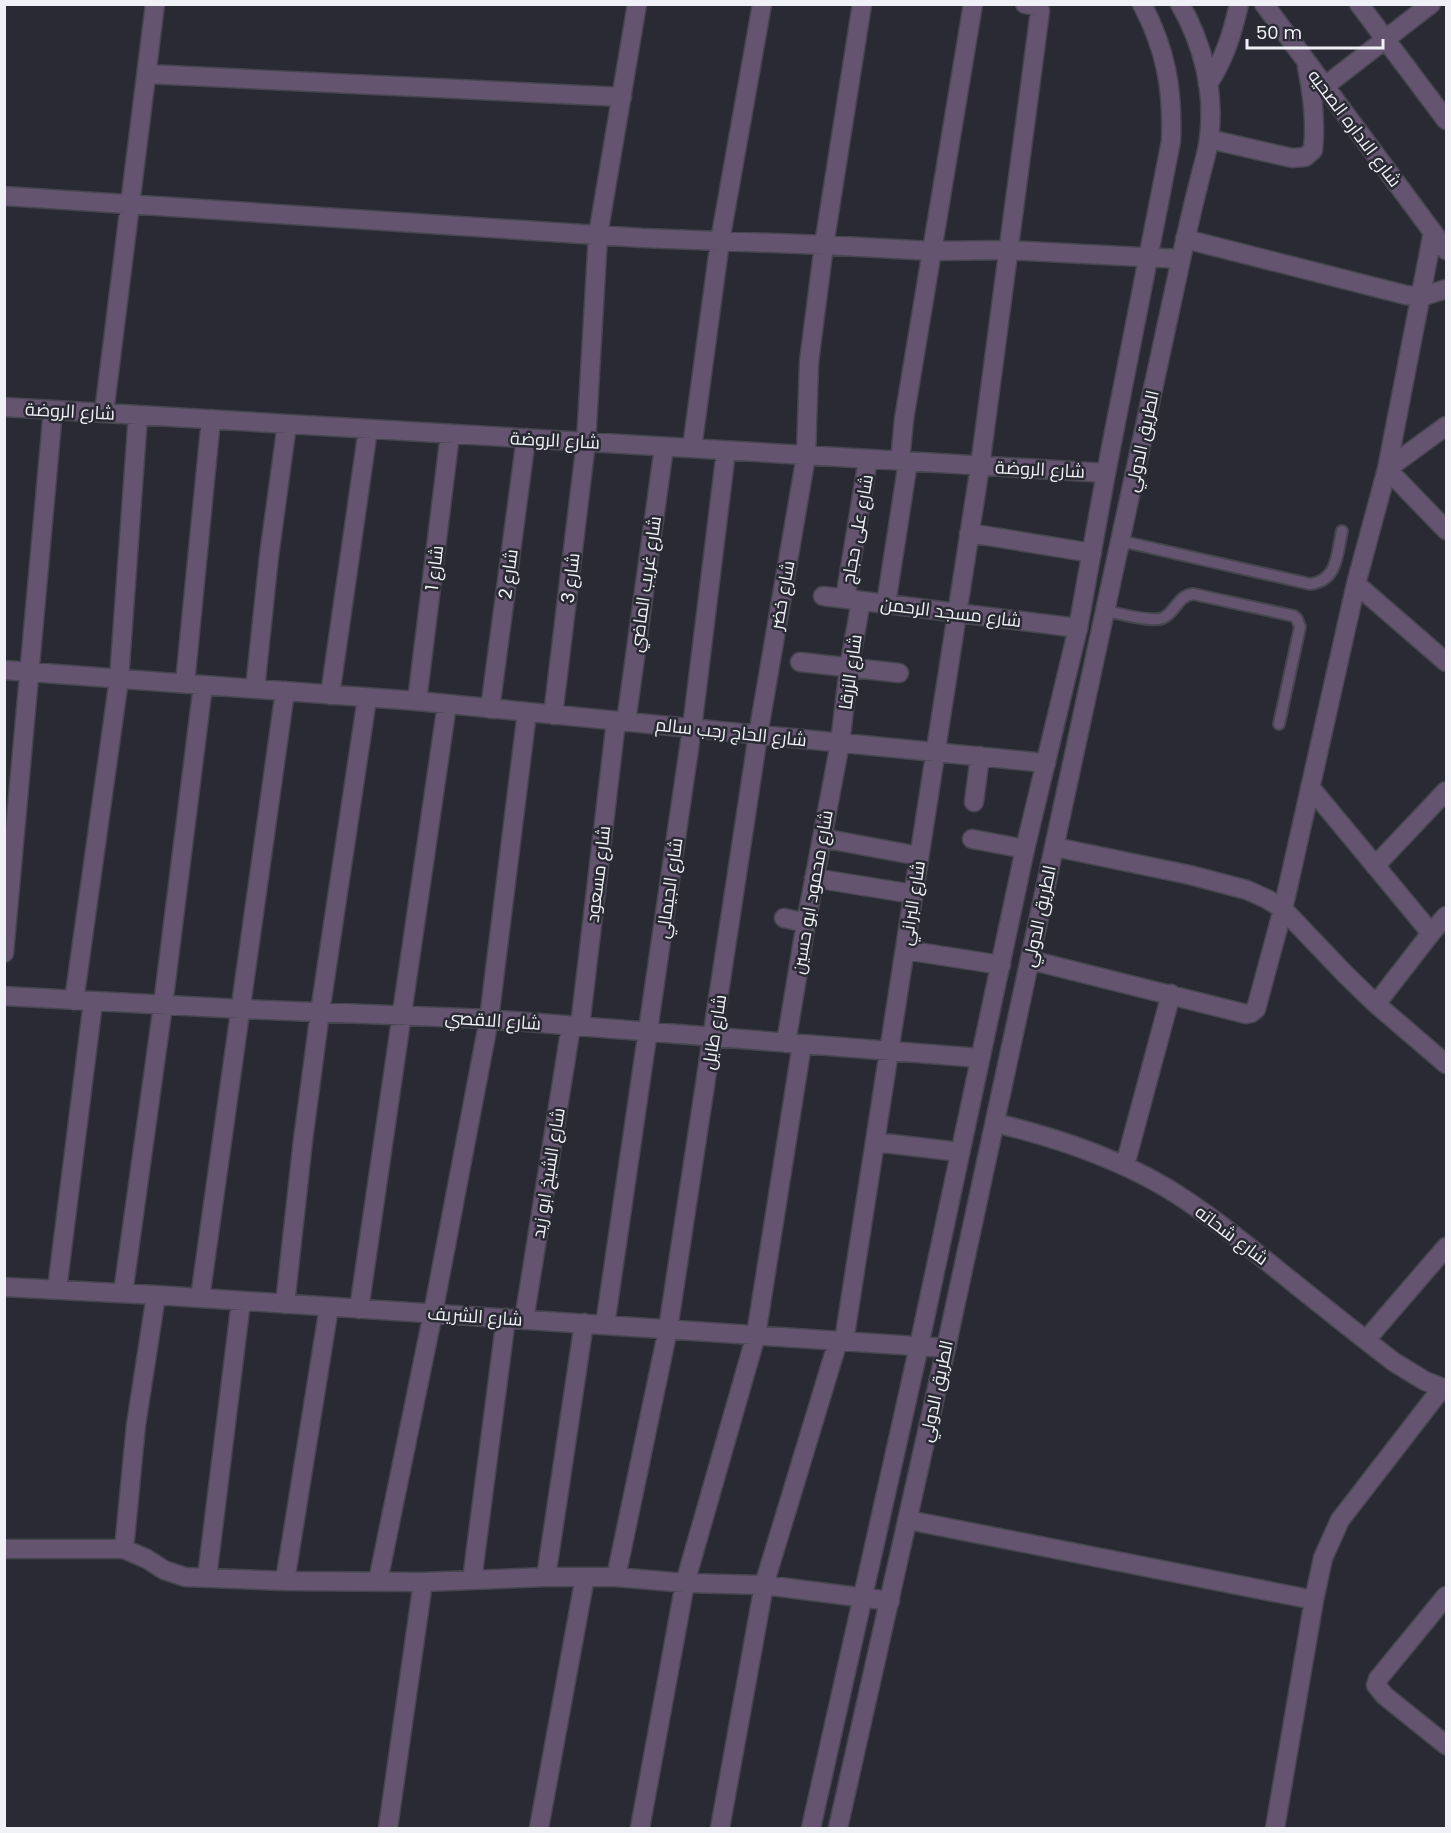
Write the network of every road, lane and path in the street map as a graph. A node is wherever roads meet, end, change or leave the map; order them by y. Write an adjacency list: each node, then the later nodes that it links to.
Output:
1 (155, 4): 15 (street)
2 (637, 4): 18 (street, شارع 3)
3 (762, 4): 26 (street)
4 (862, 4): 27 (street, شارع خضر)
5 (973, 4): 30 (street)
6 (1025, 4): 28 (street, شارع البراني)
7 (1142, 4): 31 (street, الطريق الدولي)
8 (1180, 4): 16 (street, الطريق الدولي)
9 (1239, 4): 16 (street)
10 (1264, 4): 14 (street, شارع الاداره الصحيه)
11 (1359, 4): 13 (street)
12 (1431, 4): 13 (street)
13 (1386, 40): 17 (street); 19 (street)
14 (1306, 62): 17 (street, شارع الاداره الصحيه); 20 (street)
15 (147, 75): 18 (street); 22 (street)
16 (1208, 84): 20 (street, الطريق الدولي)
17 (1325, 86): 23 (street, شارع الاداره الصحيه)
18 (622, 97): 24 (street, شارع 3)
19 (1446, 120)
20 (1209, 139): 25 (street, الطريق الدولي)
21 (4, 196): 22 (street)
22 (130, 206): 24 (street); 37 (street)
23 (1433, 232): 29 (street, شارع الاداره الصحيه); 34 (street)
24 (598, 236): 26 (street); 45 (street, شارع 3)
25 (1185, 239): 32 (street, الطريق الدولي); 34 (street)
26 (720, 241): 27 (street); 47 (street)
27 (824, 245): 30 (street); 49 (street, شارع خضر)
28 (1008, 250): 30 (street); 31 (street); 52 (street, شارع البراني)
29 (1446, 250)
30 (932, 251): 51 (street)
31 (1148, 257): 32 (street); 54 (street, الطريق الدولي)
32 (1181, 260): 58 (street, الطريق الدولي)
33 (1446, 289): 34 (street)
34 (1421, 297): 53 (street)
35 (4, 407): 36 (street, شارع الروضة)
36 (53, 410): 37 (street, شارع الروضة); 71 (street)
37 (104, 413): 38 (street, شارع الروضة)
38 (138, 415): 39 (street, شارع الروضة); 73 (street)
39 (211, 419): 40 (street, شارع الروضة); 74 (street)
40 (287, 424): 42 (street, شارع الروضة); 75 (street)
41 (1446, 426): 53 (street)
42 (368, 429): 43 (street, شارع الروضة); 77 (street)
43 (450, 434): 44 (street, شارع الروضة); 79 (street, شارع 1)
44 (526, 438): 45 (street, شارع الروضة); 81 (street, شارع 2)
45 (586, 442): 46 (street, شارع الروضة); 83 (street, شارع 3)
46 (664, 447): 47 (street, شارع الروضة); 84 (street, شارع غريب الماضي)
47 (692, 448): 48 (street, شارع الروضة)
48 (726, 451): 49 (street, شارع الروضة); 86 (street, شارع الجيمالي)
49 (806, 456): 50 (street, شارع الروضة); 87 (street, شارع خضر)
50 (868, 459): 51 (street, شارع الروضة); 62 (street, شارع على حجاج)
51 (904, 461): 52 (street, شارع الروضة); 63 (street)
52 (980, 466): 54 (street, شارع الروضة); 57 (street, شارع البراني)
53 (1387, 469): 55 (street); 60 (street)
54 (1106, 473): 59 (street, الطريق الدولي)
55 (1446, 530)
56 (1342, 531): 58 (lane)
57 (969, 533): 59 (street); 65 (street, شارع البراني)
58 (1121, 541): 64 (street, الطريق الدولي)
59 (1092, 553): 66 (street, الطريق الدولي)
60 (1356, 584): 68 (street); 93 (street)
61 (824, 596): 62 (street, شارع مسجد الرحمن)
62 (853, 600): 63 (street, شارع مسجد الرحمن); 69 (street, شارع الزرقا)
63 (886, 604): 65 (street, شارع مسجد الرحمن)
64 (1105, 611): 85 (lane); 90 (street, الطريق الدولي)
65 (957, 612): 66 (street, شارع مسجد الرحمن); 89 (street, شارع البراني)
66 (1078, 628): 92 (street, الطريق الدولي)
67 (800, 662): 69 (street)
68 (1446, 662)
69 (849, 668): 72 (street); 88 (street, شارع الزرقا)
70 (4, 670): 71 (street, شارع الحاج رجب سالم)
71 (30, 672): 73 (street, شارع الحاج رجب سالم); 110 (street)
72 (899, 674)
73 (119, 679): 74 (street, شارع الحاج رجب سالم); 115 (street)
74 (194, 684): 75 (street, شارع الحاج رجب سالم); 118 (street)
75 (255, 689): 76 (street, شارع الحاج رجب سالم)
76 (285, 691): 77 (street, شارع الحاج رجب سالم); 119 (street)
77 (330, 695): 78 (street, شارع الحاج رجب سالم)
78 (367, 698): 79 (street, شارع الحاج رجب سالم); 120 (street)
79 (417, 701): 80 (street, شارع الحاج رجب سالم)
80 (447, 704): 81 (street, شارع الحاج رجب سالم); 121 (street)
81 (490, 709): 82 (street, شارع الحاج رجب سالم)
82 (527, 712): 83 (street, شارع الحاج رجب سالم); 122 (street)
83 (553, 715): 84 (street, شارع الحاج رجب سالم)
84 (621, 721): 86 (street, شارع الحاج رجب سالم); 123 (street, شارع مسعود)
85 (1280, 724)
86 (692, 728): 87 (street, شارع الحاج رجب سالم); 124 (street, شارع الجيمالي)
87 (758, 735): 88 (street, شارع الحاج رجب سالم); 125 (street, شارع طايل)
88 (840, 742): 89 (street, شارع الحاج رجب سالم); 96 (street, شارع محمود ابو حسين)
89 (935, 752): 91 (street, شارع الحاج رجب سالم); 100 (street, شارع البراني)
90 (1074, 755): 92 (street, شارع الحاج رجب سالم); 98 (street, الطريق الدولي)
91 (980, 756): 92 (street, شارع الحاج رجب سالم); 95 (street)
92 (1047, 757): 99 (street, الطريق الدولي)
93 (1310, 787): 101 (street); 104 (street)
94 (1446, 790): 101 (street)
95 (974, 802)
96 (822, 838): 100 (street); 102 (street, شارع محمود ابو حسين)
97 (972, 839): 99 (street)
98 (1054, 847): 104 (street); 111 (street, الطريق الدولي)
99 (1025, 849): 112 (street, الطريق الدولي)
100 (919, 856): 103 (street, شارع البراني)
101 (1375, 866): 108 (street)
102 (814, 878): 103 (street); 107 (street, شارع محمود ابو حسين)
103 (914, 894): 109 (street, شارع البراني)
104 (1283, 909): 113 (street); 117 (street)
105 (1446, 916): 108 (street)
106 (784, 918): 107 (street)
107 (806, 923): 126 (street, شارع محمود ابو حسين)
108 (1431, 933): 117 (street)
109 (905, 950): 112 (street); 127 (street, شارع البراني)
110 (4, 953)
111 (1030, 960): 113 (street); 131 (street, الطريق الدولي)
112 (1001, 965): 128 (street, الطريق الدولي)
113 (1171, 994): 135 (street)
114 (4, 996): 115 (street, شارع الاقصي)
115 (74, 1001): 116 (street, شارع الاقصي)
116 (93, 1002): 118 (street, شارع الاقصي); 138 (street)
117 (1376, 1004): 129 (street)
118 (163, 1005): 119 (street, شارع الاقصي); 139 (street)
119 (241, 1009): 120 (street, شارع الاقصي); 141 (street)
120 (320, 1012): 121 (street, شارع الاقصي); 143 (street)
121 (403, 1016): 122 (street, شارع الاقصي); 145 (street)
122 (489, 1019): 123 (street, شارع الاقصي); 146 (street)
123 (575, 1026): 124 (street, شارع الاقصي); 147 (street, شارع الشيخ ابو زيد)
124 (649, 1032): 125 (street, شارع الاقصي); 149 (street, شارع الجيمالي)
125 (713, 1037): 126 (street, شارع الاقصي); 150 (street, شارع طايل)
126 (794, 1043): 127 (street, شارع الاقصي); 151 (street, شارع محمود ابو حسين)
127 (890, 1051): 128 (street, شارع الاقصي); 133 (street, شارع البراني)
128 (980, 1058): 130 (street, الطريق الدولي)
129 (1446, 1062)
130 (976, 1077): 131 (street); 134 (street, الطريق الدولي)
131 (1003, 1083): 132 (street, الطريق الدولي)
132 (995, 1123): 135 (street, شارع شحاته); 155 (street, الطريق الدولي)
133 (875, 1142): 134 (street); 153 (street, شارع البراني)
134 (960, 1152): 154 (street, الطريق الدولي)
135 (1125, 1165): 152 (street, شارع شحاته)
136 (1446, 1247): 152 (street)
137 (4, 1287): 138 (street, شارع الشريف)
138 (57, 1289): 139 (street, شارع الشريف)
139 (123, 1293): 140 (street, شارع الشريف)
140 (156, 1295): 141 (street, شارع الشريف); 159 (street)
141 (200, 1298): 142 (street, شارع الشريف)
142 (241, 1301): 143 (street, شارع الشريف); 160 (street)
143 (285, 1304): 144 (street, شارع الشريف)
144 (329, 1307): 145 (street, شارع الشريف); 165 (street)
145 (359, 1309): 146 (street, شارع الشريف)
146 (433, 1313): 147 (street, شارع الشريف); 166 (street)
147 (515, 1319): 148 (street, شارع الشريف); 164 (street, شارع الشيخ ابو زيد)
148 (584, 1323): 149 (street, شارع الشريف); 161 (street)
149 (604, 1325): 150 (street, شارع الشريف)
150 (668, 1329): 151 (street, شارع الشريف); 163 (street, شارع طايل)
151 (756, 1335): 153 (street, شارع الشريف); 168 (street, شارع محمود ابو حسين)
152 (1366, 1340): 156 (street, شارع شحاته)
153 (841, 1341): 154 (street, شارع الشريف); 169 (street, شارع البراني)
154 (919, 1346): 155 (street, شارع الشريف); 171 (street, الطريق الدولي)
155 (946, 1348): 157 (street, الطريق الدولي)
156 (1444, 1388): 172 (street)
157 (908, 1520): 172 (street); 173 (street, الطريق الدولي)
158 (4, 1549): 159 (street)
159 (124, 1549): 160 (street)
160 (207, 1577): 165 (street)
161 (546, 1577): 162 (street); 164 (street)
162 (585, 1577): 163 (street); 176 (street)
163 (616, 1577): 168 (street)
164 (472, 1580): 167 (street)
165 (285, 1581): 166 (street)
166 (378, 1581): 167 (street)
167 (423, 1582): 175 (street)
168 (685, 1583): 169 (street); 177 (street, شارع محمود ابو حسين)
169 (764, 1585): 171 (street); 178 (street, شارع البراني)
170 (1446, 1596): 174 (street)
171 (861, 1598): 173 (street); 179 (street, الطريق الدولي)
172 (1314, 1600): 181 (street)
173 (890, 1601): 180 (street, الطريق الدولي)
174 (1446, 1744)
175 (388, 1828)
176 (538, 1828)
177 (640, 1828)
178 (720, 1828)
179 (811, 1828)
180 (838, 1828)
181 (1275, 1828)

